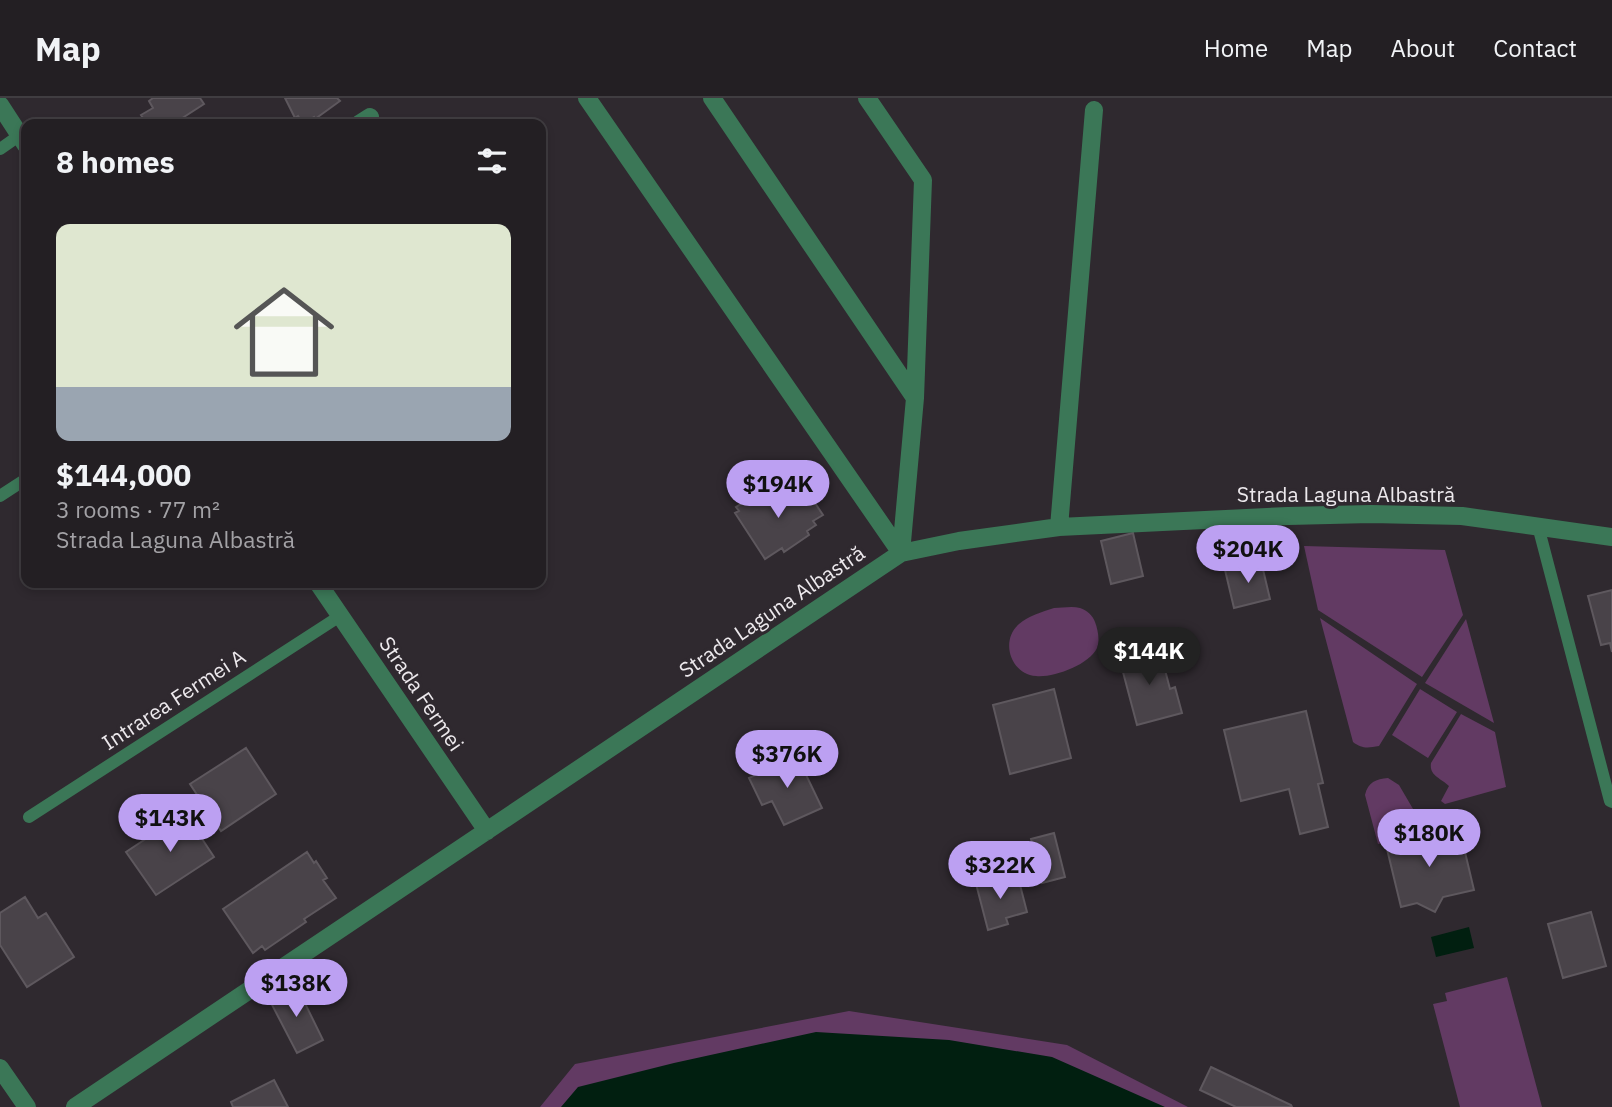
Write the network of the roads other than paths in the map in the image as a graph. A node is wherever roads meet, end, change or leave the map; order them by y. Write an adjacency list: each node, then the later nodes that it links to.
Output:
1 (587, 98): 15 (street)
2 (712, 98): 9 (street)
3 (867, 98): 9 (street)
4 (0, 105): 6 (street)
5 (1094, 110): 13 (street)
6 (21, 137)
7 (21, 141): 8 (lane)
8 (0, 149)
9 (915, 398): 15 (street)
10 (21, 482): 11 (lane)
11 (0, 496)
12 (1538, 526): 13 (street, Strada Laguna Albastră); 14 (street, Strada Laguna Albastră); 18 (lane)
13 (1059, 527): 15 (street, Strada Laguna Albastră)
14 (1612, 537)
15 (901, 553): 20 (street, Strada Laguna Albastră)
16 (321, 588): 17 (street, Strada Fermei)
17 (340, 616): 19 (lane, Intrarea Fermei A); 20 (street, Strada Fermei)
18 (1612, 802)
19 (29, 817)
20 (487, 831): 23 (street, Strada Laguna Albastră)
21 (0, 1068): 22 (street)
22 (27, 1107)
23 (75, 1107)

